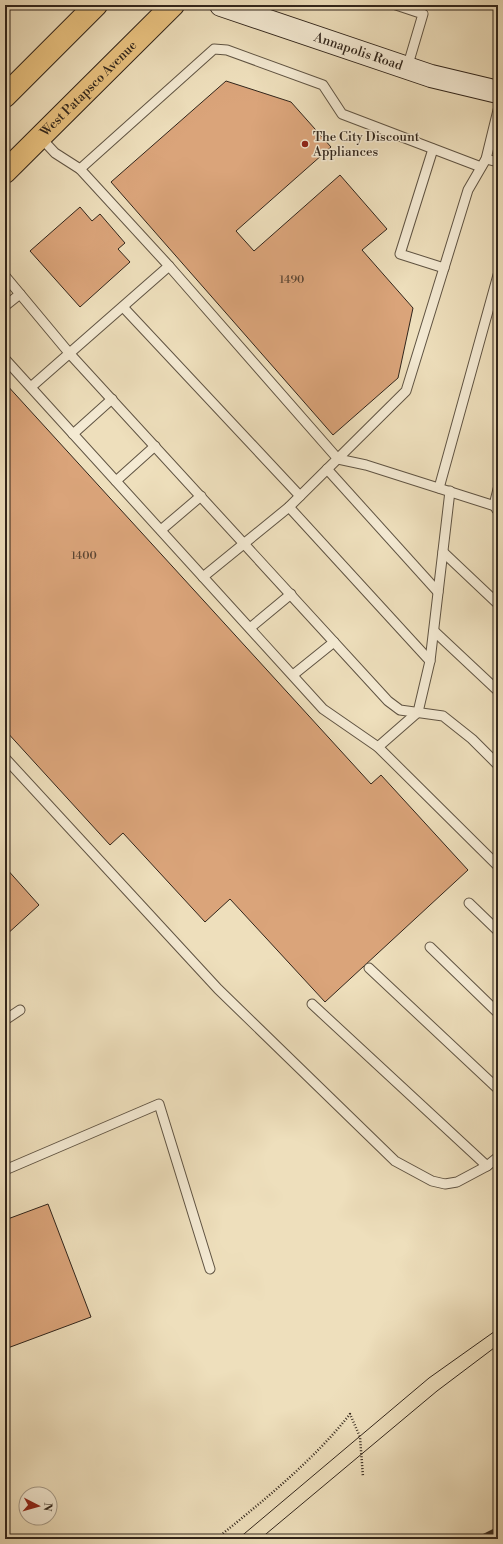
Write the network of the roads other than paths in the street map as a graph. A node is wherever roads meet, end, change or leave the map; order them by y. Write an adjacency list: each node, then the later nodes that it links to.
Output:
1 (96, 5): 7 (main road)
2 (173, 5): 9 (main road, West Patapsco Avenue)
3 (221, 5): 5 (main road, Annapolis Road)
4 (396, 5): 5 (lane)
5 (406, 68): 6 (main road, Annapolis Road)
6 (498, 92)
7 (5, 96)
8 (498, 110): 12 (lane)
9 (41, 138): 13 (lane); 14 (main road, West Patapsco Avenue)
10 (433, 148): 12 (lane); 13 (lane); 16 (lane)
11 (498, 162): 12 (lane)
12 (483, 163): 16 (lane)
13 (80, 169): 15 (lane)
14 (5, 172)
15 (169, 266): 21 (lane); 28 (lane)
16 (444, 268): 28 (lane)
17 (498, 275): 31 (lane)
18 (5, 276): 19 (lane)
19 (20, 294): 20 (lane); 22 (lane)
20 (5, 306)
21 (123, 307): 22 (lane); 35 (lane)
22 (70, 354): 24 (lane); 25 (lane)
23 (5, 358): 24 (lane)
24 (31, 387): 26 (lane)
25 (112, 399): 26 (lane); 27 (lane)
26 (73, 434): 30 (lane)
27 (155, 446): 30 (lane); 34 (lane)
28 (338, 459): 29 (lane); 31 (lane)
29 (327, 470): 35 (lane); 42 (lane)
30 (116, 481): 38 (lane)
31 (438, 488): 33 (lane)
32 (498, 489): 37 (lane)
33 (450, 491): 37 (lane); 40 (lane)
34 (201, 496): 38 (lane); 39 (lane)
35 (300, 496): 36 (lane)
36 (289, 507): 39 (lane); 48 (lane)
37 (497, 508)
38 (161, 530): 41 (lane)
39 (244, 543): 41 (lane); 43 (lane)
40 (443, 552): 42 (lane); 44 (lane)
41 (203, 577): 45 (lane)
42 (438, 592): 46 (lane)
43 (291, 594): 45 (lane); 47 (lane)
44 (498, 604)
45 (250, 628): 49 (lane)
46 (434, 631): 48 (lane); 50 (lane)
47 (334, 642): 49 (lane); 51 (lane)
48 (430, 661): 51 (lane)
49 (292, 675): 52 (lane)
50 (498, 691)
51 (418, 712): 52 (lane); 54 (lane)
52 (378, 747): 55 (lane)
53 (5, 758): 66 (lane)
54 (498, 765)
55 (498, 866)
56 (469, 903): 57 (lane)
57 (498, 931)
58 (430, 947): 62 (lane)
59 (369, 968): 64 (lane)
60 (312, 1004): 66 (lane)
61 (20, 1010): 63 (lane)
62 (498, 1013)
63 (5, 1020)
64 (498, 1089)
65 (498, 1157): 66 (lane)
66 (487, 1166)
67 (5, 1170): 68 (lane)
68 (210, 1269)

